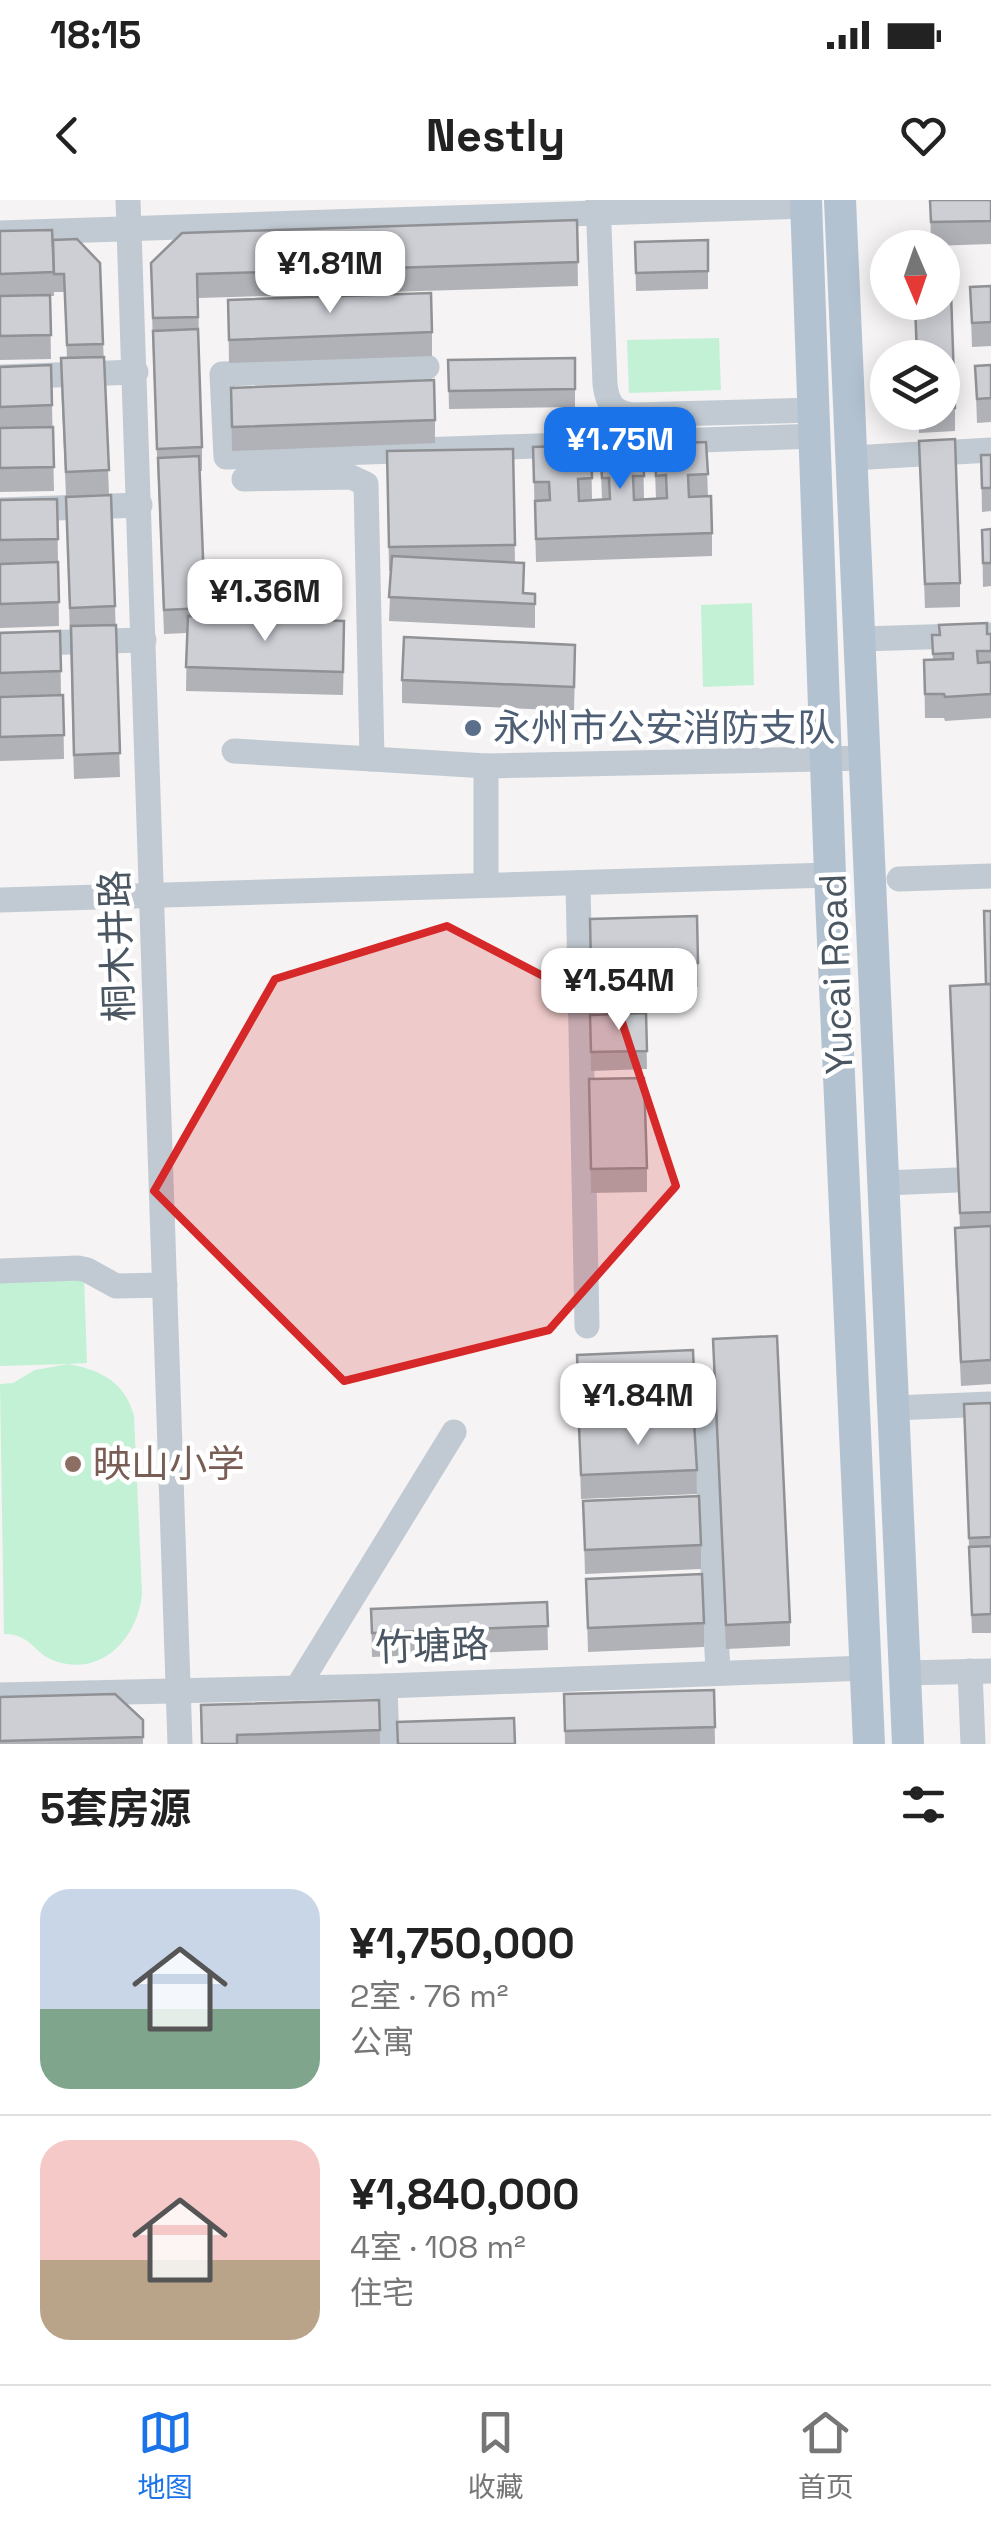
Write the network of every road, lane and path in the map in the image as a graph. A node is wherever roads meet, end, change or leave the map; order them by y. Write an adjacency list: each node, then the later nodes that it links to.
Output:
1 (128, 200): 5 (street, 桐木井路)
2 (840, 200): 12 (main road, Yucai Road)
3 (806, 203): 4 (street); 10 (main road, Yucai Road)
4 (599, 206): 5 (street); 10 (street)
5 (129, 228): 6 (street); 8 (street, 桐木井路)
6 (0, 232)
7 (427, 367): 10 (street)
8 (136, 372): 9 (street); 14 (street, 桐木井路)
9 (0, 376)
10 (814, 423): 22 (main road, Yucai Road)
11 (991, 450): 12 (street)
12 (852, 458): 17 (main road, Yucai Road)
13 (244, 479): 23 (street)
14 (140, 505): 15 (street); 18 (street, 桐木井路)
15 (0, 510)
16 (991, 635): 17 (street)
17 (860, 638): 21 (main road, Yucai Road)
18 (144, 640): 19 (street); 30 (street, 桐木井路)
19 (0, 644)
20 (234, 751): 23 (street)
21 (866, 758): 22 (street); 33 (main road, Yucai Road)
22 (826, 759): 24 (street); 25 (main road, Yucai Road)
23 (372, 760): 24 (street)
24 (486, 766): 29 (street)
25 (830, 875): 28 (street); 41 (main road, Yucai Road)
26 (991, 876): 27 (street)
27 (899, 879)
28 (578, 883): 29 (street); 36 (street)
29 (486, 885): 30 (street)
30 (153, 894): 31 (street); 35 (street, 桐木井路)
31 (0, 900)
32 (957, 1180): 33 (street)
33 (885, 1183): 39 (main road, Yucai Road)
34 (0, 1271): 35 (street)
35 (165, 1286): 47 (street, 桐木井路)
36 (588, 1326)
37 (704, 1382): 43 (street)
38 (991, 1404): 39 (street)
39 (894, 1408): 44 (main road, Yucai Road)
40 (454, 1432): 46 (street)
41 (866, 1668): 43 (street, 竹塘路); 51 (main road, Yucai Road)
42 (981, 1671): 44 (street); 53 (street)
43 (718, 1672): 45 (street, 竹塘路)
44 (905, 1673): 52 (main road, Yucai Road)
45 (386, 1686): 46 (street, 竹塘路); 50 (street)
46 (297, 1688): 47 (street, 竹塘路)
47 (178, 1690): 48 (street, 竹塘路); 49 (street, 桐木井路)
48 (0, 1695)
49 (180, 1744)
50 (387, 1744)
51 (869, 1744)
52 (908, 1744)
53 (973, 1744)

